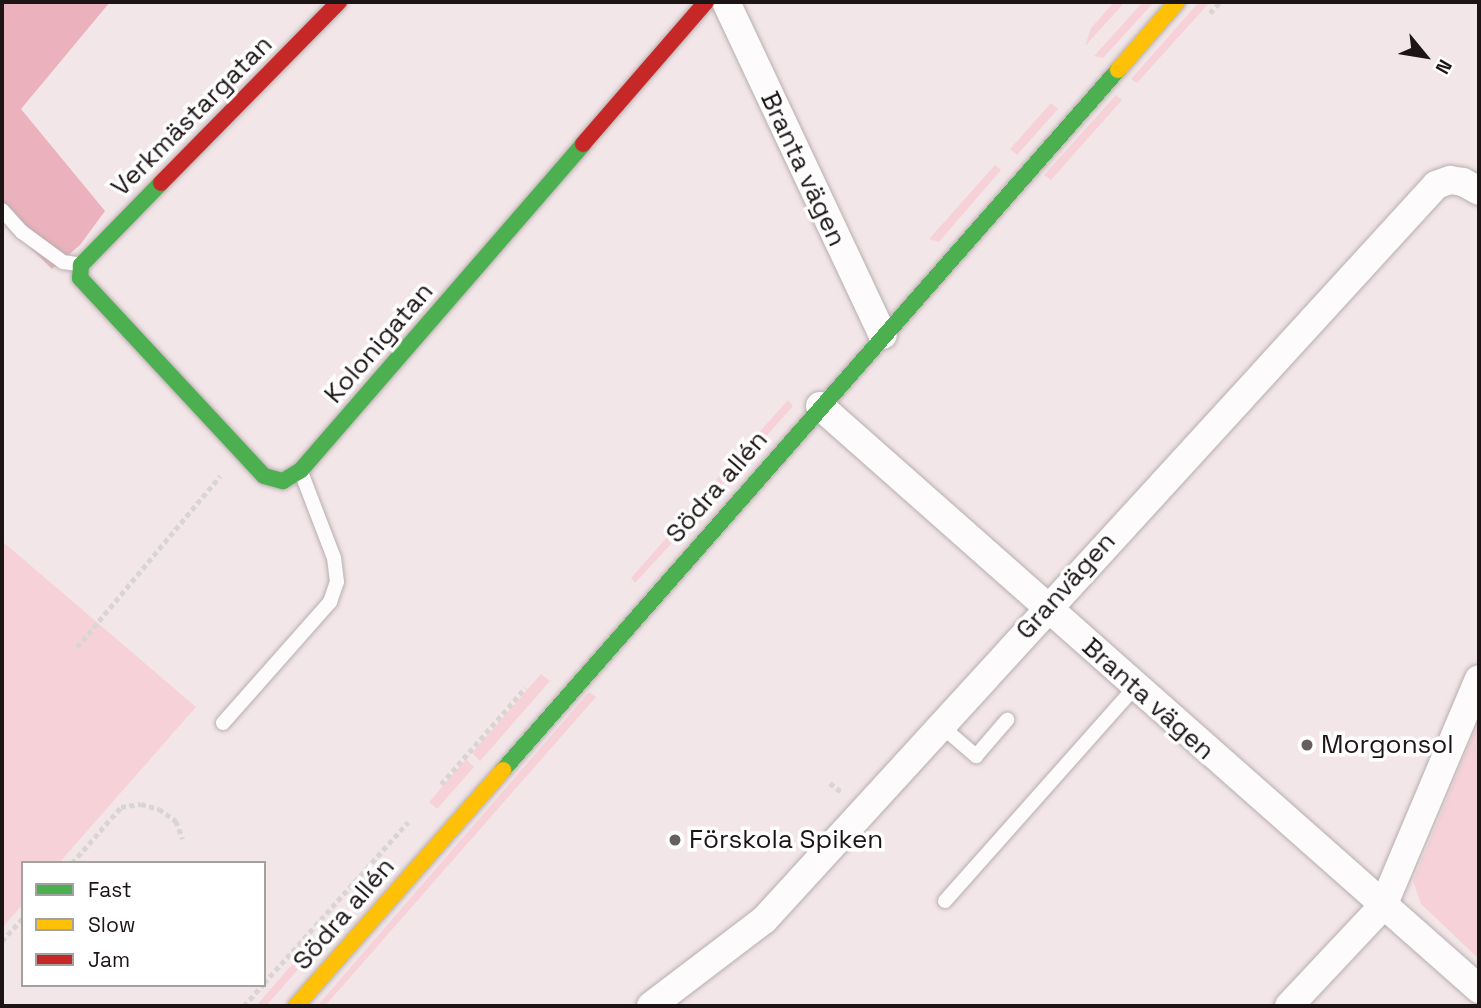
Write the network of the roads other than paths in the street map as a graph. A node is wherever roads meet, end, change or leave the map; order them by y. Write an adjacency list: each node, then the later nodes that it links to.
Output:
1 (339, 2): 7 (street, Verkmästargatan)
2 (706, 2): 10 (street, Kolonigatan)
3 (726, 2): 8 (street, Branta vägen)
4 (1177, 2): 8 (street, Södra allén)
5 (1479, 191): 11 (street, Granvägen)
6 (2, 210): 7 (lane)
7 (81, 265): 10 (street)
8 (883, 335): 9 (street, Södra allén)
9 (820, 406): 11 (street, Branta vägen); 20 (street, Södra allén)
10 (301, 470): 15 (lane)
11 (1046, 607): 13 (street, Branta vägen); 16 (street, Granvägen)
12 (1479, 679): 18 (street)
13 (1135, 687): 17 (lane); 18 (street, Branta vägen)
14 (1007, 720): 16 (lane)
15 (223, 723)
16 (940, 725): 21 (street, Granvägen)
17 (944, 901)
18 (1383, 906): 19 (street, Branta vägen); 22 (street)
19 (1479, 989)
20 (296, 1006)
21 (650, 1006)
22 (1289, 1006)

